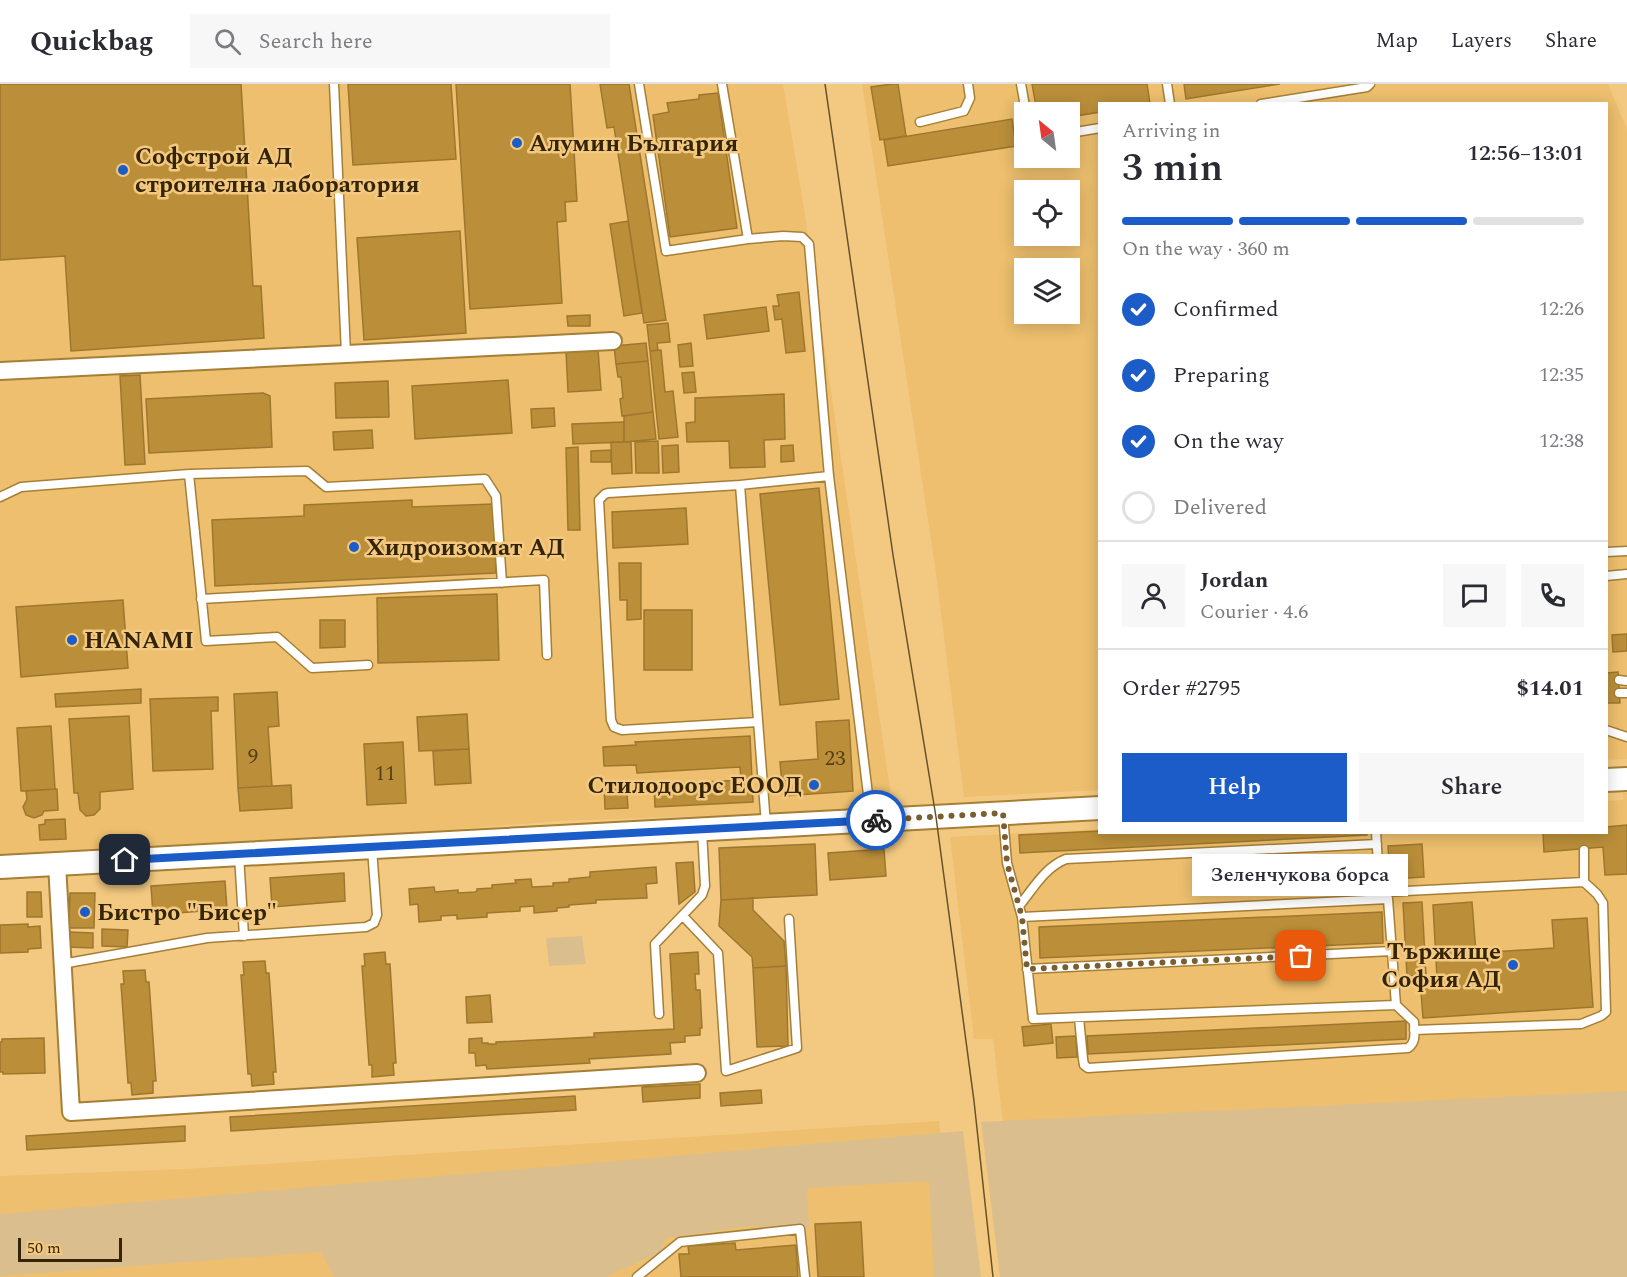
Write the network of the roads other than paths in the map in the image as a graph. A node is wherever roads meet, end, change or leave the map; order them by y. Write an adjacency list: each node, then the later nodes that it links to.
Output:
1 (334, 84): 16 (lane)
2 (639, 84): 14 (lane)
3 (722, 84): 14 (lane)
4 (968, 84): 11 (lane)
5 (1022, 84): 8 (lane)
6 (1167, 84): 9 (lane)
7 (1370, 84): 10 (lane)
8 (1025, 102)
9 (1170, 102)
10 (1273, 102)
11 (920, 122)
12 (1098, 129): 13 (lane)
13 (1080, 132)
14 (748, 240): 19 (lane)
15 (613, 341): 16 (street)
16 (346, 354): 17 (street)
17 (0, 371)
18 (189, 474): 21 (lane); 26 (lane); 27 (lane)
19 (829, 476): 20 (lane); 37 (lane)
20 (740, 485): 30 (lane); 30 (lane)
21 (0, 498)
22 (1627, 551): 23 (lane)
23 (1608, 552)
24 (1627, 574): 25 (lane)
25 (1608, 576)
26 (502, 583): 27 (lane); 28 (lane)
27 (201, 599): 29 (lane)
28 (547, 655)
29 (368, 665)
30 (758, 722): 38 (lane)
31 (1608, 731): 32 (lane)
32 (1627, 737)
33 (1627, 779): 34 (street)
34 (1608, 780)
35 (1098, 808): 36 (street)
36 (1003, 813): 37 (street); 49 (lane)
37 (871, 820): 38 (street)
38 (766, 825): 39 (street)
39 (702, 829): 42 (street); 50 (lane)
40 (1376, 834): 41 (lane)
41 (1377, 844): 48 (lane); 49 (lane)
42 (372, 846): 44 (street); 53 (lane)
43 (1584, 850): 47 (lane)
44 (239, 853): 45 (street); 53 (lane)
45 (57, 864): 46 (street); 55 (street)
46 (0, 867)
47 (1584, 882): 48 (lane); 60 (lane)
48 (1387, 895): 51 (lane); 54 (lane)
49 (1019, 906): 51 (lane)
50 (683, 916): 52 (lane); 58 (lane)
51 (1022, 917): 56 (lane)
52 (789, 919)
53 (244, 936): 55 (lane)
54 (1392, 951): 56 (lane); 57 (lane)
55 (63, 964): 61 (street)
56 (1027, 969): 59 (lane)
57 (1396, 1005): 59 (lane); 60 (lane)
58 (659, 1014)
59 (1079, 1018): 60 (lane)
60 (1414, 1030)
61 (697, 1073)
62 (637, 1277): 63 (lane)
63 (805, 1277)

